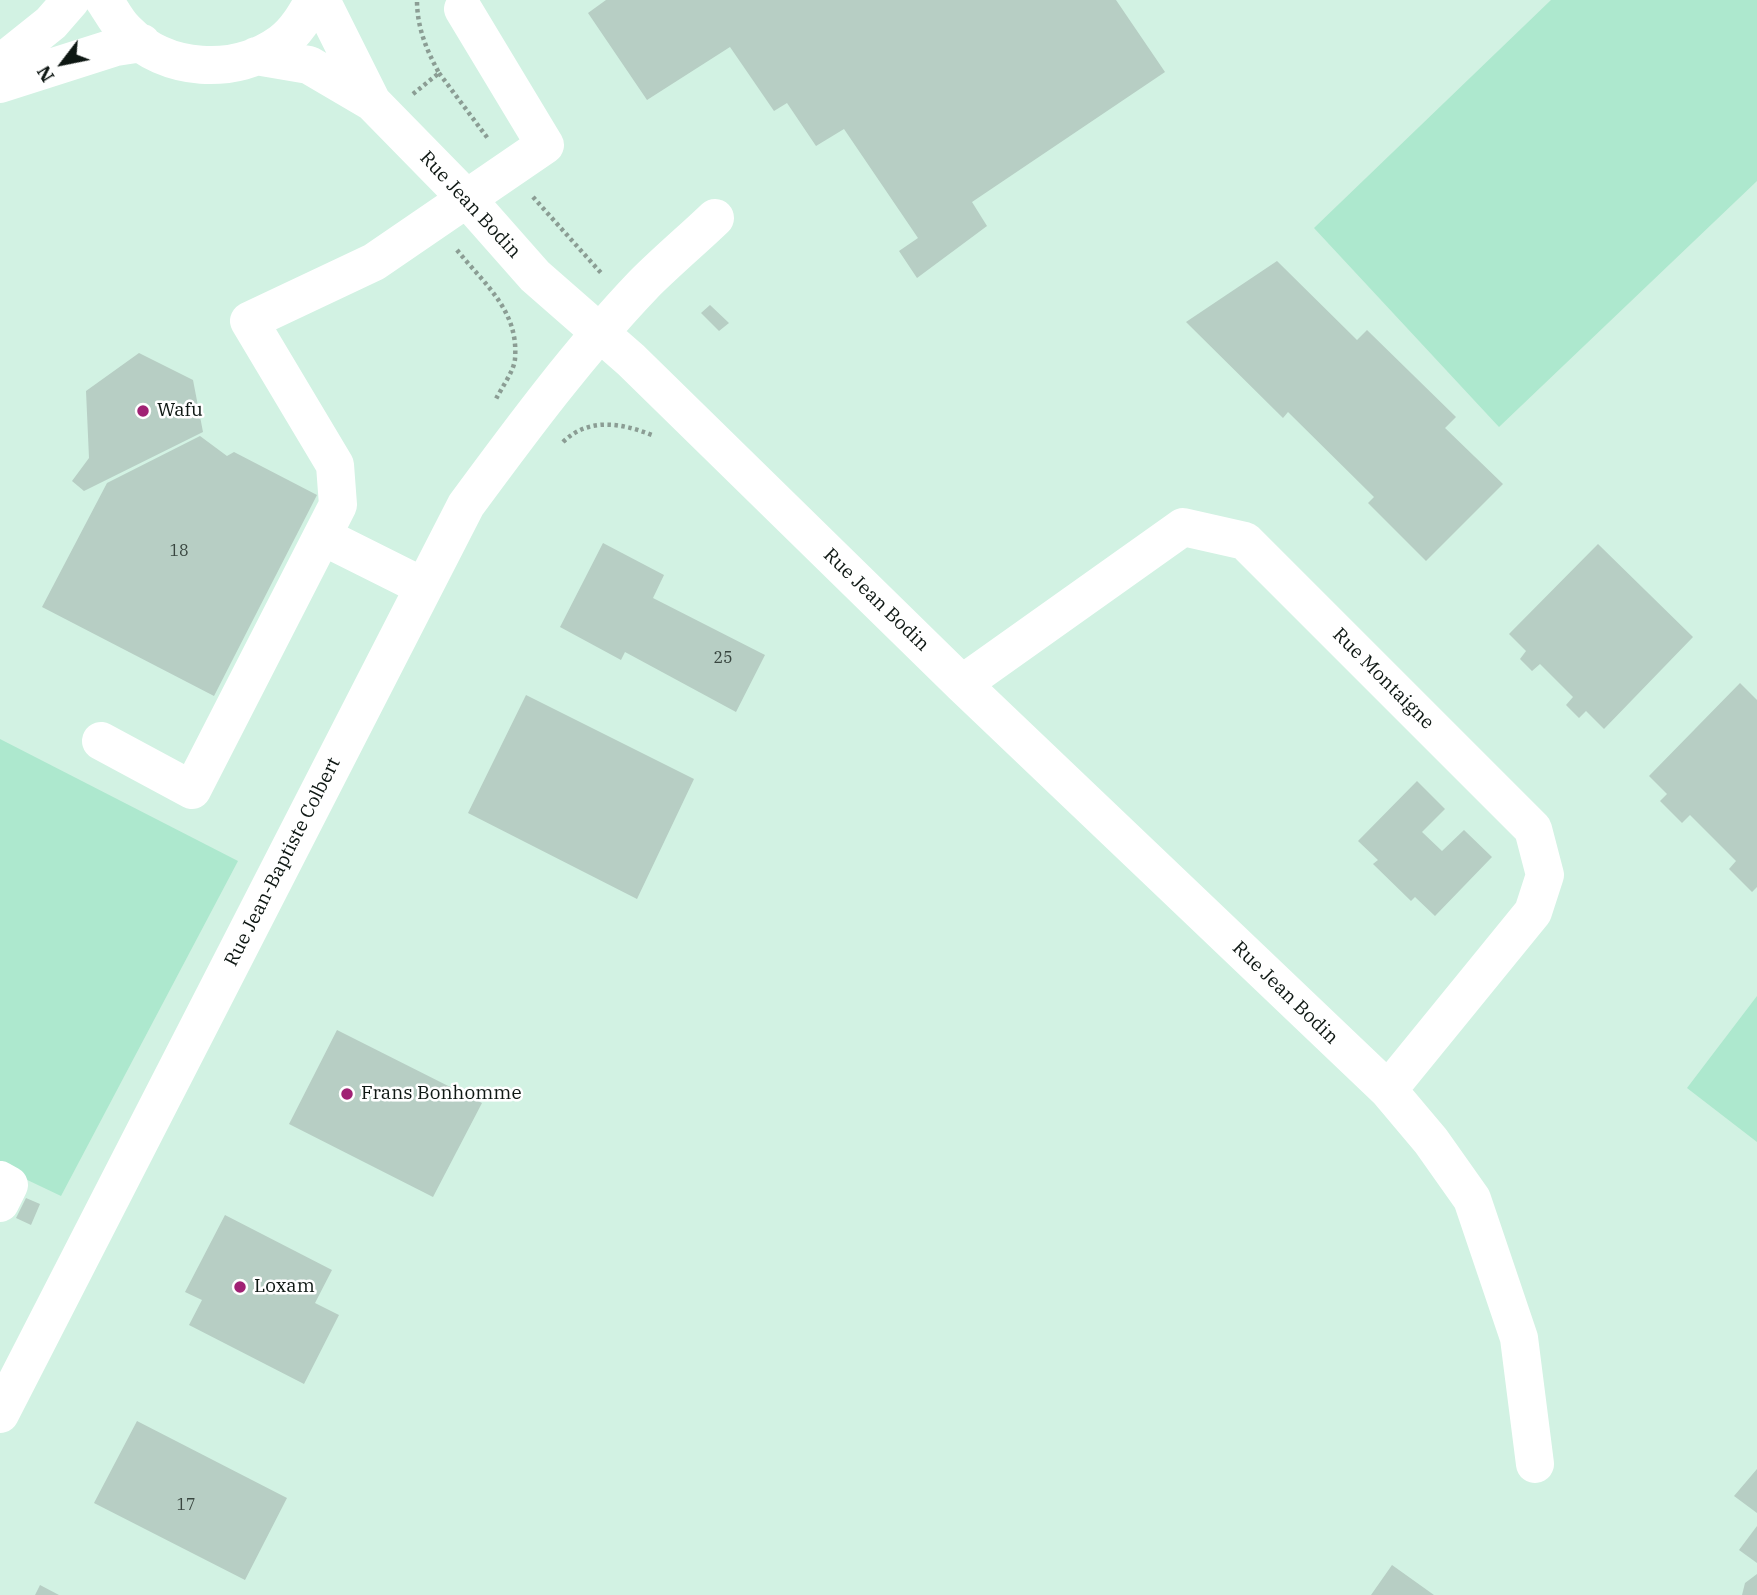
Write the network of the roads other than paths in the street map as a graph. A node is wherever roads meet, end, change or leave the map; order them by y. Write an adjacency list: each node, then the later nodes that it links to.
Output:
1 (71, 0): 8 (street)
2 (104, 0): 6 (street)
3 (314, 0): 7 (street)
4 (321, 0): 10 (street, Rue Jean Bodin)
5 (463, 9): 11 (street)
6 (142, 43): 7 (street); 9 (street)
7 (256, 56): 10 (street, Rue Jean Bodin)
8 (0, 64)
9 (0, 84)
10 (388, 102): 11 (street, Rue Jean Bodin)
11 (467, 199): 13 (street, Rue Jean Bodin); 14 (street)
12 (715, 218): 13 (street, Rue Jean-Baptiste Colbert)
13 (600, 333): 15 (street, Rue Jean-Baptiste Colbert); 16 (street, Rue Jean Bodin)
14 (322, 536): 15 (street); 17 (street)
15 (424, 587): 21 (street, Rue Jean-Baptiste Colbert)
16 (962, 684): 18 (street, Rue Jean Bodin); 18 (street, Rue Montaigne)
17 (101, 741)
18 (1388, 1090): 22 (street, Rue Jean Bodin)
19 (0, 1180): 20 (street)
20 (0, 1203)
21 (0, 1414)
22 (1535, 1464)

